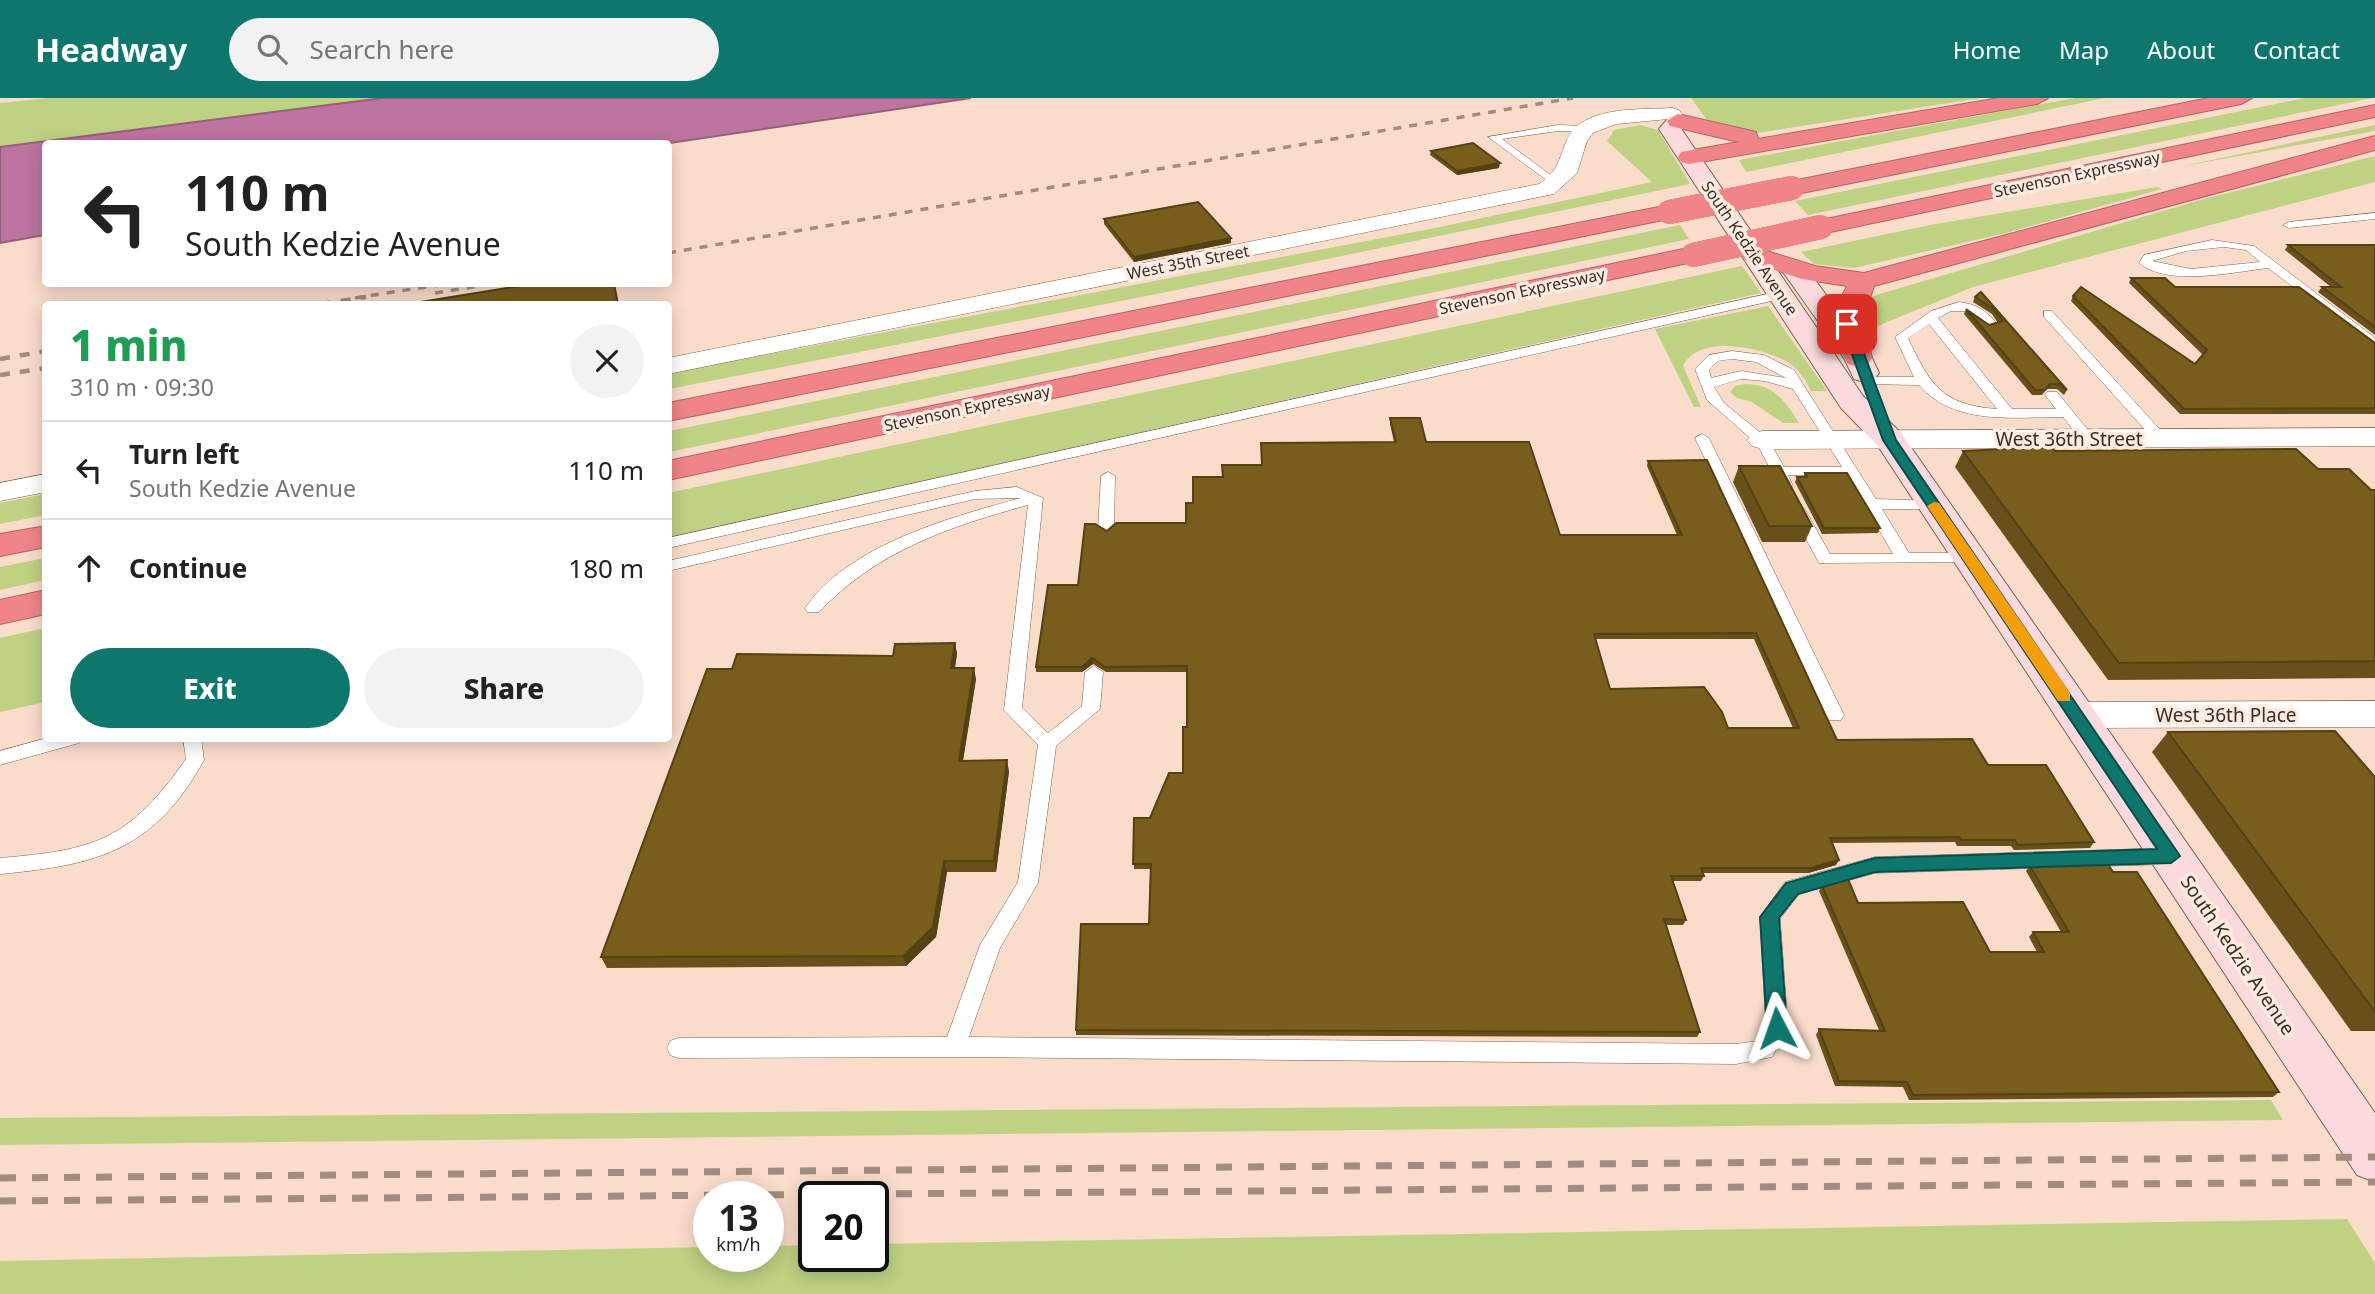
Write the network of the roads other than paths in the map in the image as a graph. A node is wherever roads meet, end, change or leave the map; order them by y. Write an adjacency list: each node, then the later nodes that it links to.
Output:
1 (2037, 98): 7 (highway)
2 (2141, 98): 11 (highway)
3 (2242, 98): 11 (highway)
4 (1671, 111): 6 (street); 7 (highway); 10 (main road, South Kedzie Avenue)
5 (2375, 111): 14 (highway, Stevenson Expressway)
6 (1585, 129): 12 (street); 12 (lane)
7 (1793, 138): 10 (highway)
8 (2375, 143): 9 (highway)
9 (2345, 150): 14 (highway); 18 (highway)
10 (1700, 155): 17 (main road, South Kedzie Avenue); 17 (main road, South Kedzie Avenue)
11 (1786, 180): 29 (highway, bridge)
12 (1556, 184): 23 (street, West 35th Street)
13 (2375, 216): 15 (lane)
14 (1831, 225): 39 (highway, Stevenson Expressway, bridge)
15 (2289, 225)
16 (2271, 264): 16 (lane); 22 (lane)
17 (1787, 281): 18 (highway); 24 (main road, South Kedzie Avenue); 38 (main road, South Kedzie Avenue); 50 (lane)
18 (1864, 281): 24 (highway)
19 (2048, 314): 35 (lane)
20 (1931, 318): 21 (lane); 25 (lane); 30 (lane)
21 (1992, 325)
22 (2375, 344)
23 (672, 365)
24 (1862, 370): 25 (lane); 38 (main road, South Kedzie Avenue)
25 (1922, 381): 30 (lane)
26 (1707, 385): 27 (lane); 27 (lane); 36 (lane)
27 (1799, 387): 37 (lane)
28 (2052, 395): 31 (lane)
29 (672, 411)
30 (2007, 412): 31 (lane)
31 (2067, 413): 34 (lane)
32 (2375, 437): 35 (street, West 36th Street)
33 (1702, 438): 60 (lane)
34 (2087, 438): 35 (street, West 36th Street); 38 (street, West 36th Street)
35 (2160, 438)
36 (1762, 440): 37 (street, West 36th Street); 40 (lane)
37 (1833, 440): 38 (street, West 36th Street); 41 (lane)
38 (1890, 440): 47 (main road, South Kedzie Avenue)
39 (672, 470)
40 (1778, 471): 41 (lane); 53 (lane)
41 (1852, 471): 46 (lane)
42 (1108, 476): 48 (lane)
43 (42, 485): 44 (street)
44 (0, 492)
45 (1036, 498): 54 (lane); 56 (lane); 64 (lane)
46 (1872, 504): 47 (lane); 53 (lane)
47 (1933, 504): 52 (main road, South Kedzie Avenue)
48 (1106, 529)
49 (42, 537): 51 (highway)
50 (672, 542)
51 (0, 545)
52 (1970, 558): 53 (lane); 61 (main road, South Kedzie Avenue)
53 (1904, 559)
54 (672, 565)
55 (42, 603): 57 (highway)
56 (813, 608)
57 (0, 612)
58 (1094, 672): 64 (lane)
59 (2375, 714): 61 (street, West 36th Place)
60 (1835, 715)
61 (2076, 715): 66 (main road, South Kedzie Avenue)
62 (58, 742): 65 (lane)
63 (193, 742): 67 (lane)
64 (1047, 743): 68 (lane)
65 (0, 758)
66 (2171, 856): 68 (lane); 70 (main road, South Kedzie Avenue)
67 (0, 866)
68 (955, 1047): 69 (lane)
69 (678, 1048)
70 (2375, 1157)

